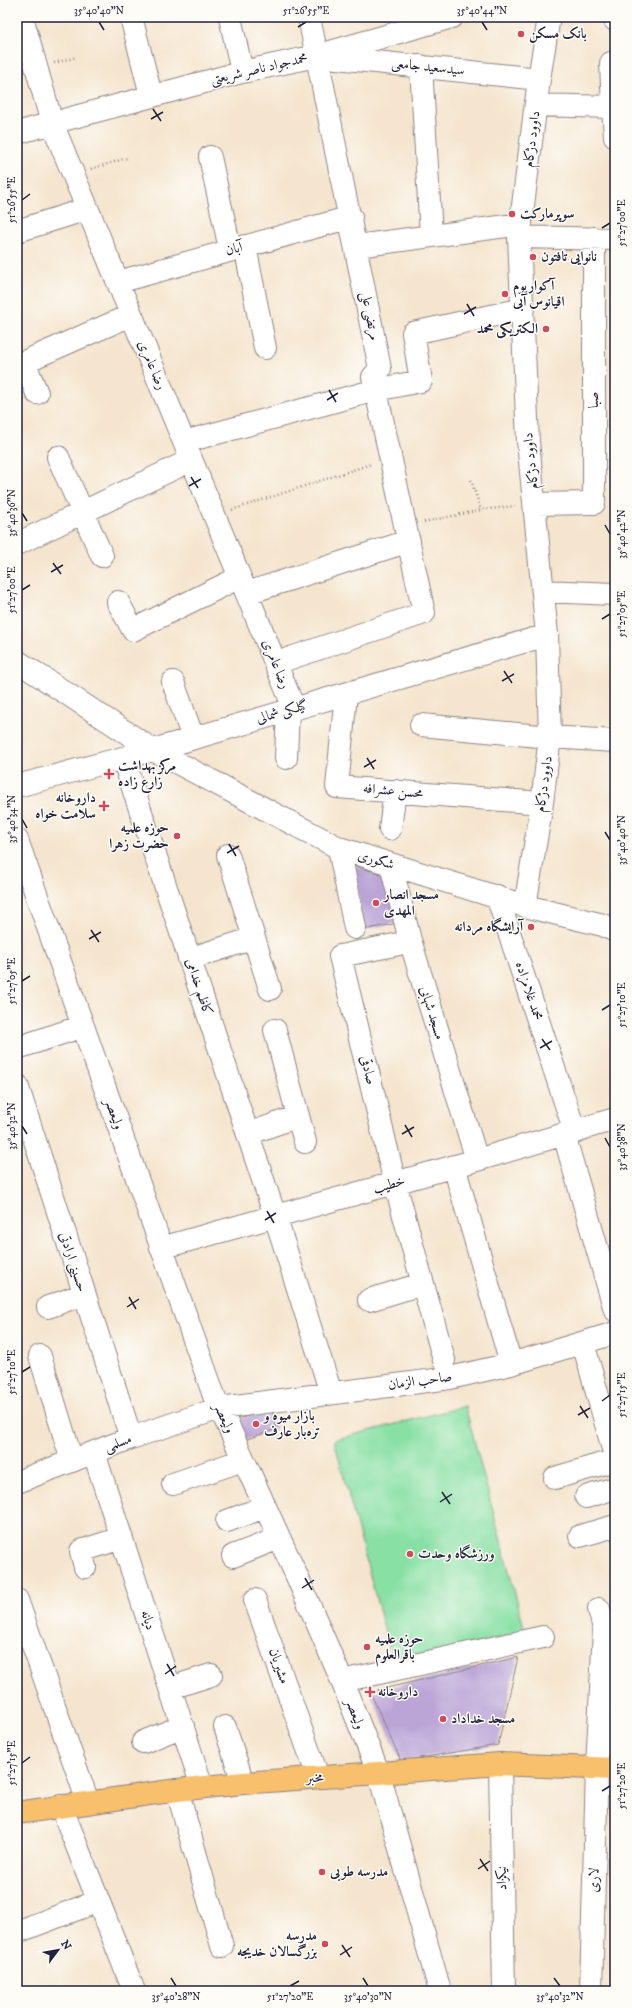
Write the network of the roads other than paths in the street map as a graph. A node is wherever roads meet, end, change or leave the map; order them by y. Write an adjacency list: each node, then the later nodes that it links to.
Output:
1 (22, 17): 17 (street, رضا عامری)
2 (131, 17): 14 (street)
3 (230, 17): 12 (street)
4 (309, 17): 9 (street, مرتضی علی)
5 (452, 17): 9 (street, محمدجواد ناصر شریعتی)
6 (549, 17): 13 (street, داوود دژکام)
7 (614, 17): 8 (street)
8 (615, 20)
9 (316, 56): 11 (street, سیدسعید جامعی); 12 (street, محمدجواد ناصر شریعتی); 22 (street, مرتضی علی)
10 (611, 63): 16 (street)
11 (421, 66): 13 (street, سیدسعید جامعی); 25 (street)
12 (242, 72): 14 (street, محمدجواد ناصر شریعتی)
13 (539, 79): 15 (street, داوود دژکام)
14 (151, 95): 17 (street, محمدجواد ناصر شریعتی)
15 (536, 105): 16 (street); 23 (street, داوود دژکام)
16 (613, 107): 19 (street)
17 (59, 121): 18 (street, محمدجواد ناصر شریعتی); 21 (street, رضا عامری)
18 (17, 133)
19 (615, 137)
20 (210, 157): 28 (street)
21 (88, 209): 24 (street); 29 (street, رضا عامری)
22 (351, 216): 27 (street, مرتضی علی); 28 (street, آبان)
23 (520, 230): 25 (street); 26 (street); 30 (street, داوود دژکام)
24 (17, 231)
25 (431, 235): 27 (street)
26 (604, 238): 38 (street, صبا)
27 (357, 246): 34 (street, مرتضی علی)
28 (238, 248): 29 (street, آبان); 32 (street)
29 (118, 282): 31 (street, رضا عامری)
30 (524, 309): 34 (street); 38 (street, داوود دژکام)
31 (131, 315): 33 (street); 36 (street, رضا عامری)
32 (265, 348)
33 (21, 364): 35 (street)
34 (376, 390): 36 (street); 40 (street, مرتضی علی)
35 (38, 393)
36 (187, 451): 39 (street); 43 (street, رضا عامری)
37 (58, 457): 39 (street)
38 (535, 504): 44 (street, داوود دژکام)
39 (83, 512): 41 (street); 42 (street)
40 (407, 534): 43 (street); 49 (street, مرتضی علی)
41 (17, 544)
42 (102, 556)
43 (243, 585): 46 (street); 49 (street, رضا عامری)
44 (542, 591): 45 (street); 47 (street, داوود دژکام)
45 (615, 594)
46 (118, 602)
47 (547, 635): 51 (street, گيلکی شمالی); 54 (street, داوود دژکام)
48 (17, 661): 57 (street, شکوری)
49 (276, 663): 52 (street, رضا عامری)
50 (173, 682): 55 (street)
51 (346, 694): 52 (street, گيلکی شمالی); 61 (street, محسن عشرافه)
52 (291, 709): 55 (street, گيلکی شمالی); 59 (street)
53 (421, 725): 54 (street)
54 (550, 737): 56 (street); 62 (street, داوود دژکام)
55 (193, 738): 57 (street, گيلکی شمالی)
56 (615, 741)
57 (153, 750): 58 (street, گيلکی شمالی); 65 (street, شکوری)
58 (123, 758): 60 (street, گيلکی شمالی); 74 (street, کاظم خدامی)
59 (286, 758)
60 (17, 786)
61 (395, 791): 62 (street, محسن عشرافه); 63 (street)
62 (542, 803): 69 (street, داوود دژکام)
63 (390, 829)
64 (17, 840): 76 (street, ولیعصر)
65 (339, 848): 67 (street, شکوری); 70 (street)
66 (228, 856): 72 (street)
67 (391, 865): 68 (street, شکوری); 73 (street, مسجد شهابی)
68 (497, 896): 69 (street, شکوری); 83 (street, محمد غلامزاده)
69 (525, 906): 71 (street, شکوری)
70 (356, 928)
71 (615, 931)
72 (254, 938): 74 (street); 75 (street)
73 (410, 940): 85 (street, مسجد شهابی); 87 (street, صادقی)
74 (189, 958): 82 (street, کاظم خدامی)
75 (270, 989)
76 (83, 1026): 78 (street); 89 (street, ولیعصر)
77 (275, 1030): 80 (street)
78 (17, 1048)
79 (17, 1085): 91 (street, حسینی ارادتی)
80 (298, 1116): 82 (street); 84 (street)
81 (615, 1119): 83 (street, خطیب)
82 (248, 1134): 88 (street, کاظم خدامی)
83 (570, 1134): 85 (street, خطیب); 94 (street, محمد غلامزاده)
84 (305, 1142)
85 (477, 1160): 86 (street, خطیب)
86 (454, 1166): 87 (street, خطیب); 99 (street)
87 (395, 1183): 88 (street, خطیب); 90 (street, صادقی)
88 (275, 1216): 89 (street, خطیب); 100 (street, کاظم خدامی)
89 (161, 1248): 101 (street, ولیعصر)
90 (422, 1284): 92 (street); 98 (street, صادقی)
91 (84, 1294): 93 (street); 102 (street, حسینی ارادتی)
92 (369, 1300)
93 (48, 1307)
94 (615, 1310)
95 (615, 1334): 96 (street, صاحب الزمان)
96 (582, 1343): 99 (street, صاحب الزمان); 104 (street)
97 (40, 1356): 107 (street)
98 (444, 1360)
99 (511, 1364): 100 (street, صاحب الزمان)
100 (331, 1393): 101 (street, صاحب الزمان)
101 (220, 1408): 102 (street, مسلمی); 105 (street, ولیعصر)
102 (131, 1438): 103 (street, مسلمی)
103 (94, 1452): 107 (street, مسلمی); 117 (street, دیانه)
104 (615, 1456)
105 (243, 1460): 110 (street); 113 (street, ولیعصر)
106 (615, 1460): 109 (street)
107 (72, 1461): 108 (street, مسلمی)
108 (18, 1478)
109 (555, 1478)
110 (173, 1484)
111 (615, 1488): 112 (street)
112 (586, 1496)
113 (265, 1507): 114 (street); 118 (street, ولیعصر)
114 (227, 1521)
115 (615, 1526): 116 (street)
116 (580, 1536)
117 (121, 1538): 120 (street); 127 (street, دیانه)
118 (279, 1538): 119 (street); 126 (street, ولیعصر)
119 (233, 1556)
120 (85, 1567)
121 (255, 1600): 134 (street, مشیریان)
122 (18, 1609): 138 (street)
123 (599, 1609): 132 (street, لاری)
124 (543, 1637): 126 (street)
125 (212, 1675): 127 (street)
126 (342, 1681): 133 (street, ولیعصر)
127 (170, 1688): 128 (street, دیانه)
128 (183, 1726): 130 (street); 136 (street, دیانه)
129 (225, 1727): 135 (street)
130 (143, 1742)
131 (500, 1764): 132 (main road, مخبر); 133 (main road, مخبر); 146 (street, نیکزاد)
132 (606, 1768): 147 (street, لاری)
133 (379, 1774): 134 (main road, مخبر); 145 (street, ولیعصر)
134 (318, 1777): 135 (main road, مخبر)
135 (243, 1783): 136 (main road, مخبر)
136 (202, 1787): 137 (main road, مخبر)
137 (177, 1790): 138 (main road, مخبر); 143 (street)
138 (88, 1802): 139 (main road, مخبر)
139 (61, 1806): 140 (main road, مخبر); 141 (street)
140 (17, 1813)
141 (98, 1901): 142 (street); 144 (street)
142 (17, 1932)
143 (222, 1946)
144 (134, 1991)
145 (440, 1991)
146 (504, 1991)
147 (591, 1991)

